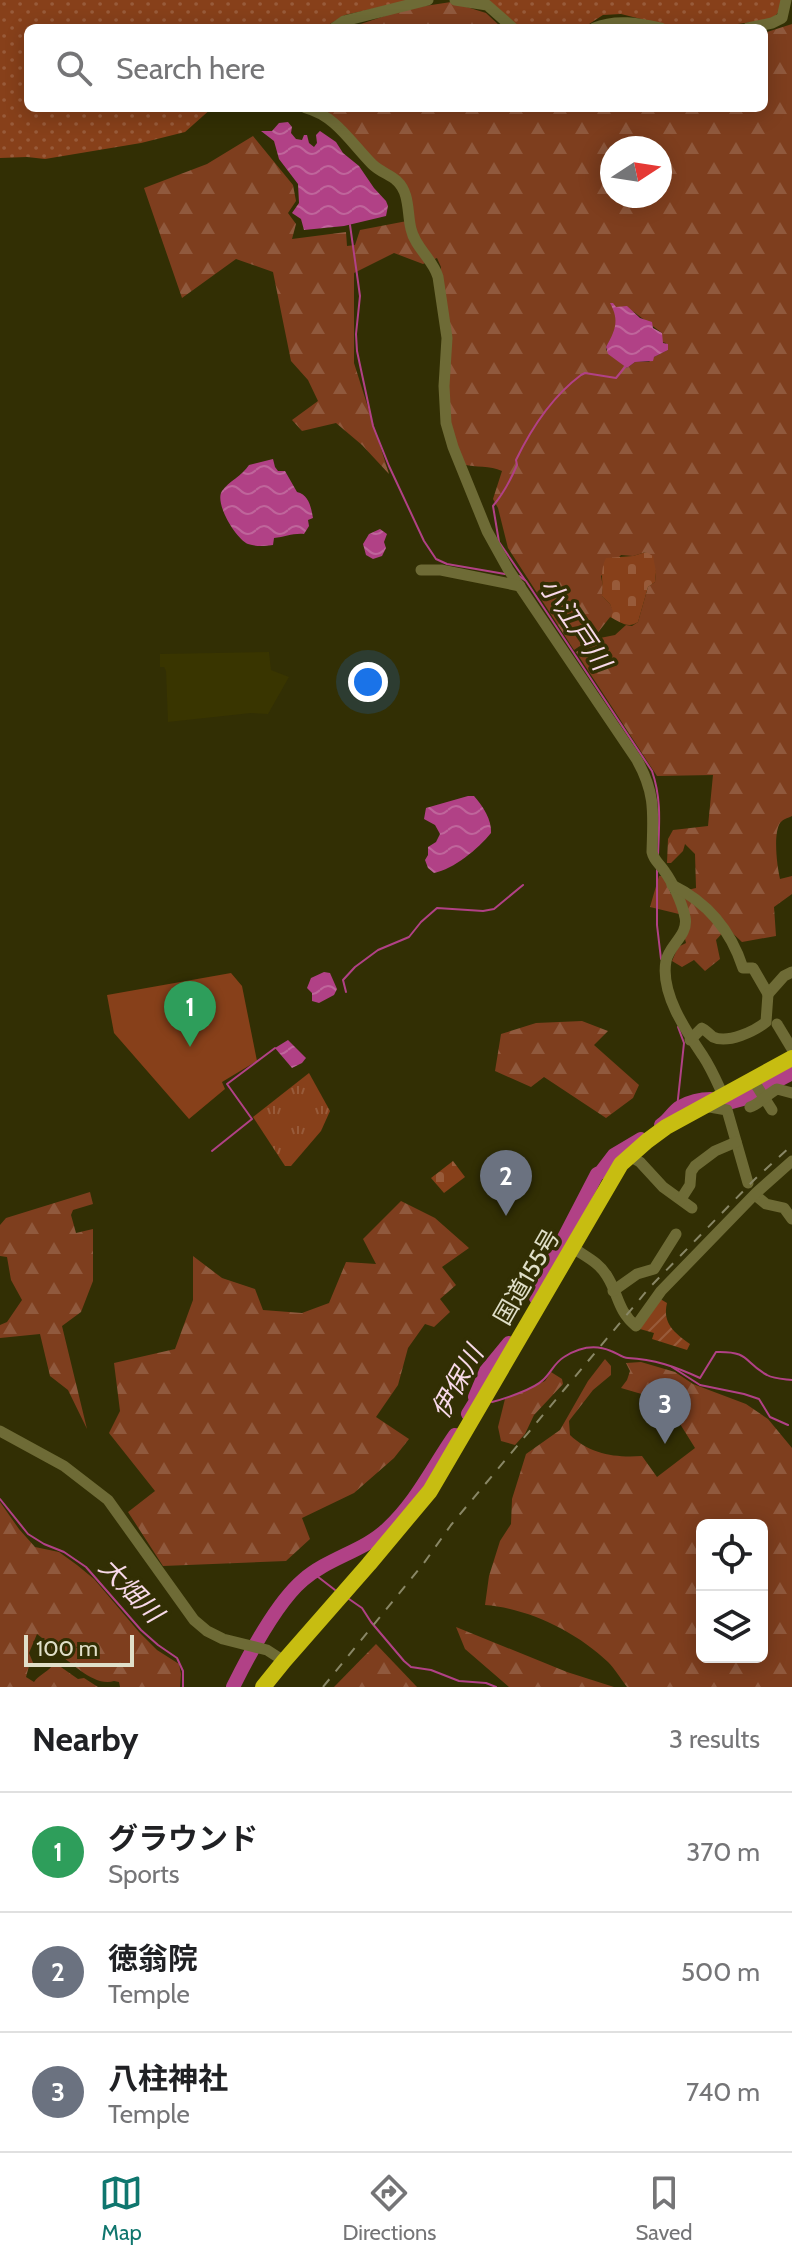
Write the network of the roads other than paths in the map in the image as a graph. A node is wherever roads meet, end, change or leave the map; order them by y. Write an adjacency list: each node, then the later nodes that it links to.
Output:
1 (428, 0): 4 (street)
2 (455, 0): 5 (street)
3 (786, 0): 8 (street)
4 (340, 24)
5 (508, 24)
6 (605, 24): 7 (street)
7 (642, 24)
8 (767, 24)
9 (316, 112): 11 (street)
10 (421, 570): 11 (street)
11 (519, 584): 12 (street)
12 (671, 885): 14 (street); 16 (street)
13 (792, 972): 14 (street)
14 (768, 994): 16 (street)
15 (777, 1024): 17 (street)
16 (690, 1040): 21 (street)
17 (792, 1049)
18 (792, 1058): 19 (highway, 国道155号)
19 (759, 1088): 20 (street); 21 (highway, 国道155号); 23 (street); 24 (street)
20 (792, 1093)
21 (723, 1095): 22 (highway, 国道155号)
22 (703, 1106): 25 (street); 26 (highway, 国道155号)
23 (750, 1107)
24 (772, 1110)
25 (736, 1142): 28 (street); 30 (street)
26 (629, 1156): 30 (street); 34 (highway, 国道155号)
27 (792, 1161): 29 (street)
28 (748, 1183)
29 (755, 1195): 32 (street); 35 (street)
30 (681, 1199): 31 (street)
31 (692, 1208)
32 (792, 1219)
33 (676, 1234): 35 (street)
34 (572, 1247): 35 (street); 37 (highway, 国道155号)
35 (613, 1291)
36 (0, 1431): 37 (street)
37 (284, 1661): 38 (highway, 国道155号)
38 (263, 1687)

